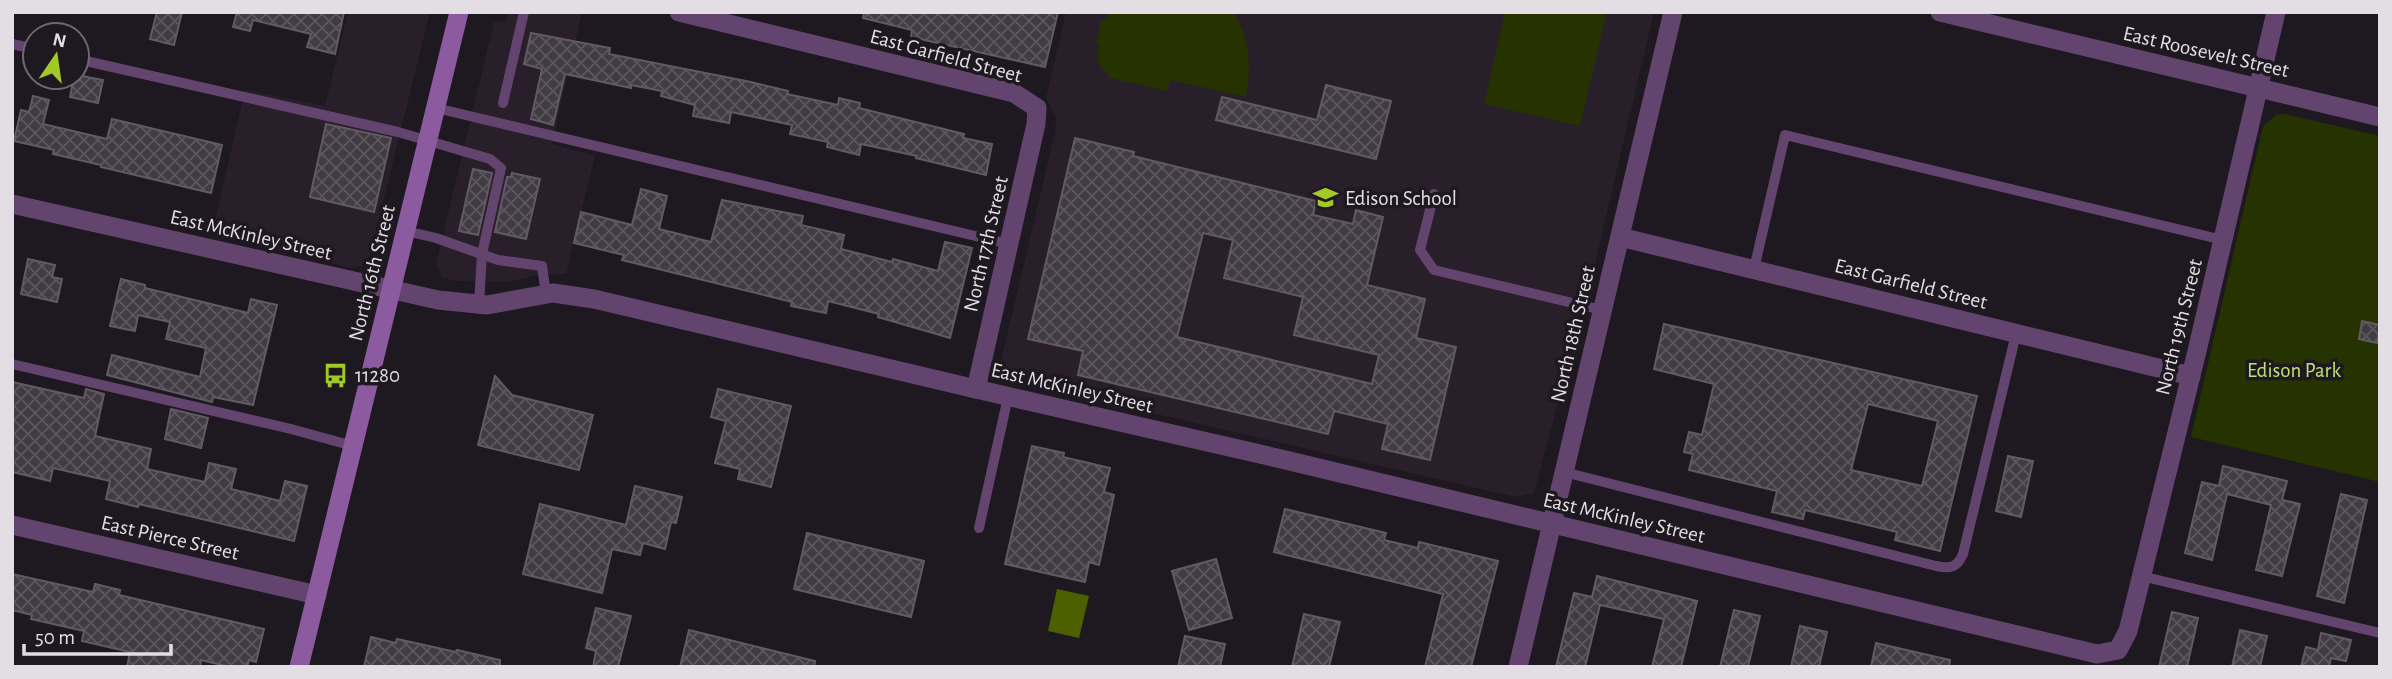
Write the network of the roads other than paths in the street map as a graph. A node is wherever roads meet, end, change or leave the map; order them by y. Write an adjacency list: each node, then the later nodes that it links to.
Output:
1 (459, 12): 10 (main road, North 16th Street)
2 (524, 12): 9 (lane)
3 (679, 12): 11 (street, East Garfield Street)
4 (1673, 12): 17 (street, North 18th Street)
5 (1940, 12): 8 (street, East Roosevelt Street)
6 (2276, 12): 8 (street, North 19th Street)
7 (91, 62): 13 (lane)
8 (2258, 89): 12 (street, East Roosevelt Street); 18 (street, North 19th Street)
9 (503, 103)
10 (436, 108): 13 (main road, North 16th Street); 19 (lane)
11 (1037, 108): 19 (street, North 17th Street)
12 (2380, 117)
13 (428, 141): 16 (main road, North 16th Street); 20 (lane)
14 (1434, 194): 25 (lane)
15 (12, 204): 22 (street, East McKinley Street)
16 (406, 231): 20 (lane); 22 (main road, North 16th Street)
17 (1620, 237): 21 (street, East Garfield Street); 25 (street, North 18th Street)
18 (2223, 240): 21 (lane); 28 (street, North 19th Street)
19 (1009, 244): 29 (street, North 17th Street)
20 (482, 254): 23 (lane); 24 (lane)
21 (1754, 270): 26 (street, East Garfield Street)
22 (391, 290): 24 (street, East McKinley Street); 31 (main road, North 16th Street)
23 (546, 295): 24 (street, East McKinley Street); 29 (street, East McKinley Street)
24 (479, 304)
25 (1602, 310): 32 (street, North 18th Street)
26 (2016, 334): 28 (street, East Garfield Street); 32 (lane)
27 (12, 364): 31 (lane)
28 (2191, 376): 36 (street, North 19th Street)
29 (976, 389): 30 (street, East McKinley Street)
30 (1008, 397): 33 (street, East McKinley Street); 35 (lane)
31 (353, 446): 37 (main road, North 16th Street)
32 (1564, 472): 33 (street, North 18th Street)
33 (1552, 524): 39 (street, East McKinley Street); 41 (street, North 18th Street)
34 (12, 525): 37 (street, East Pierce Street)
35 (979, 528)
36 (2141, 576): 38 (lane); 39 (street, North 19th Street)
37 (317, 594): 40 (main road, North 16th Street)
38 (2380, 633)
39 (2118, 650)
40 (299, 667)
41 (1518, 667)

